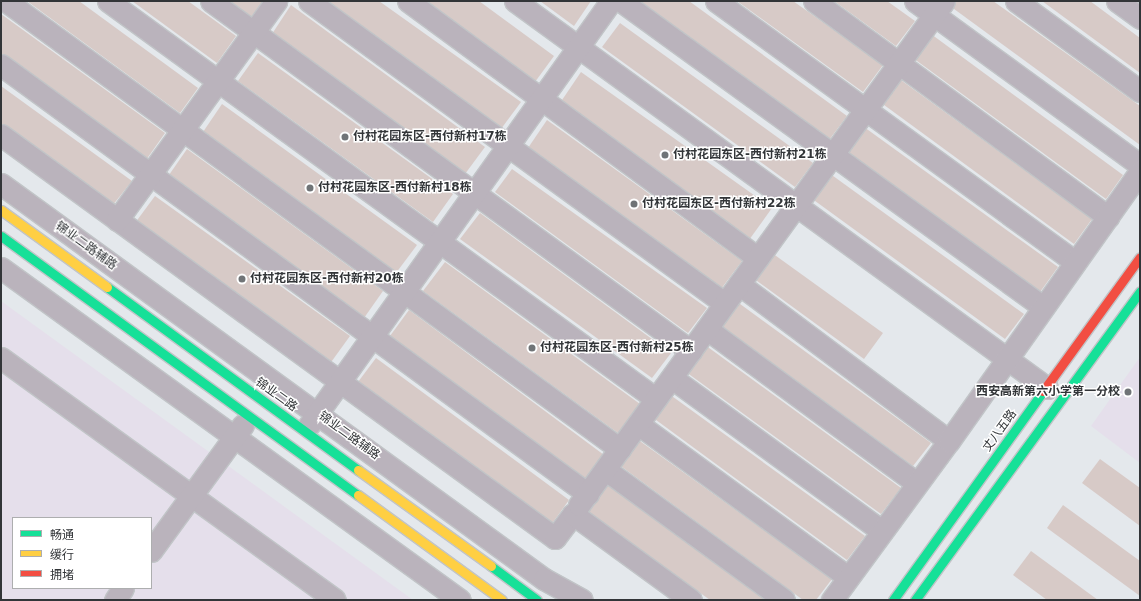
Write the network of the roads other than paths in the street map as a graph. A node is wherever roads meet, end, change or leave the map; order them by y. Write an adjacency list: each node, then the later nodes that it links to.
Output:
1 (6, 1): 25 (street)
2 (108, 1): 21 (street)
3 (211, 1): 17 (street)
4 (276, 1): 17 (street)
5 (309, 1): 27 (street)
6 (408, 1): 23 (street)
7 (515, 1): 18 (street)
8 (611, 1): 18 (street)
9 (621, 1): 28 (street)
10 (716, 1): 24 (street)
11 (814, 1): 19 (street)
12 (915, 1): 15 (street)
13 (1016, 1): 22 (street)
14 (1117, 1): 16 (street)
15 (939, 8): 19 (street); 29 (street)
16 (1140, 18)
17 (254, 32): 21 (street); 33 (street)
18 (578, 47): 23 (street); 34 (street)
19 (900, 62): 24 (street); 36 (street)
20 (1, 65): 31 (street)
21 (219, 81): 25 (street); 39 (street)
22 (1140, 91)
23 (542, 98): 27 (street); 41 (street)
24 (865, 109): 28 (street); 42 (street)
25 (183, 129): 31 (street); 45 (street)
26 (1, 135): 37 (street)
27 (508, 145): 33 (street); 47 (street)
28 (833, 155): 34 (street); 48 (street)
29 (1140, 165)
30 (1140, 171): 36 (street)
31 (151, 174): 37 (street); 50 (street)
32 (1, 184): 59 (street, 锦业二路辅路)
33 (474, 192): 39 (street); 51 (street)
34 (796, 205): 41 (street); 53 (street)
35 (1, 210): 57 (main road, 锦业二路)
36 (1108, 217): 42 (street)
37 (117, 220): 55 (street)
38 (1, 236): 60 (main road)
39 (441, 241): 45 (street); 58 (street)
40 (1140, 256): 56 (main road, 丈八五路)
41 (758, 258): 44 (street)
42 (1075, 262): 48 (street)
43 (1, 268): 63 (street)
44 (739, 284): 47 (street); 64 (street)
45 (404, 290): 50 (street); 65 (street)
46 (1140, 291): 85 (main road)
47 (724, 303): 49 (street)
48 (1043, 307): 53 (street)
49 (707, 329): 51 (street); 67 (street)
50 (373, 336): 55 (street); 68 (street)
51 (691, 351): 54 (street)
52 (1, 358): 69 (street)
53 (1007, 358): 56 (street); 64 (street)
54 (672, 378): 58 (street); 71 (street)
55 (340, 381): 59 (street); 70 (street)
56 (1047, 388): 84 (main road, 丈八五路)
57 (262, 399): 60 (street); 62 (main road, 锦业二路)
58 (656, 399): 61 (street)
59 (317, 413): 62 (street); 80 (street, 锦业二路辅路)
60 (250, 416): 63 (street); 78 (main road)
61 (638, 424): 65 (street); 73 (street)
62 (305, 431): 79 (main road, 锦业二路)
63 (234, 437): 69 (street); 77 (street)
64 (949, 440): 67 (street)
65 (620, 449): 66 (street)
66 (606, 470): 68 (street); 82 (street)
67 (917, 484): 71 (street)
68 (588, 494): 70 (street)
69 (192, 496): 72 (street); 76 (street)
70 (573, 514): 81 (street)
71 (882, 531): 73 (street)
72 (152, 550)
73 (848, 577): 83 (street)
74 (123, 589): 75 (street)
75 (115, 600)
76 (335, 600)
77 (460, 600)
78 (502, 600)
79 (537, 600)
80 (582, 600)
81 (691, 600)
82 (784, 600)
83 (832, 600)
84 (893, 600)
85 (915, 600)

